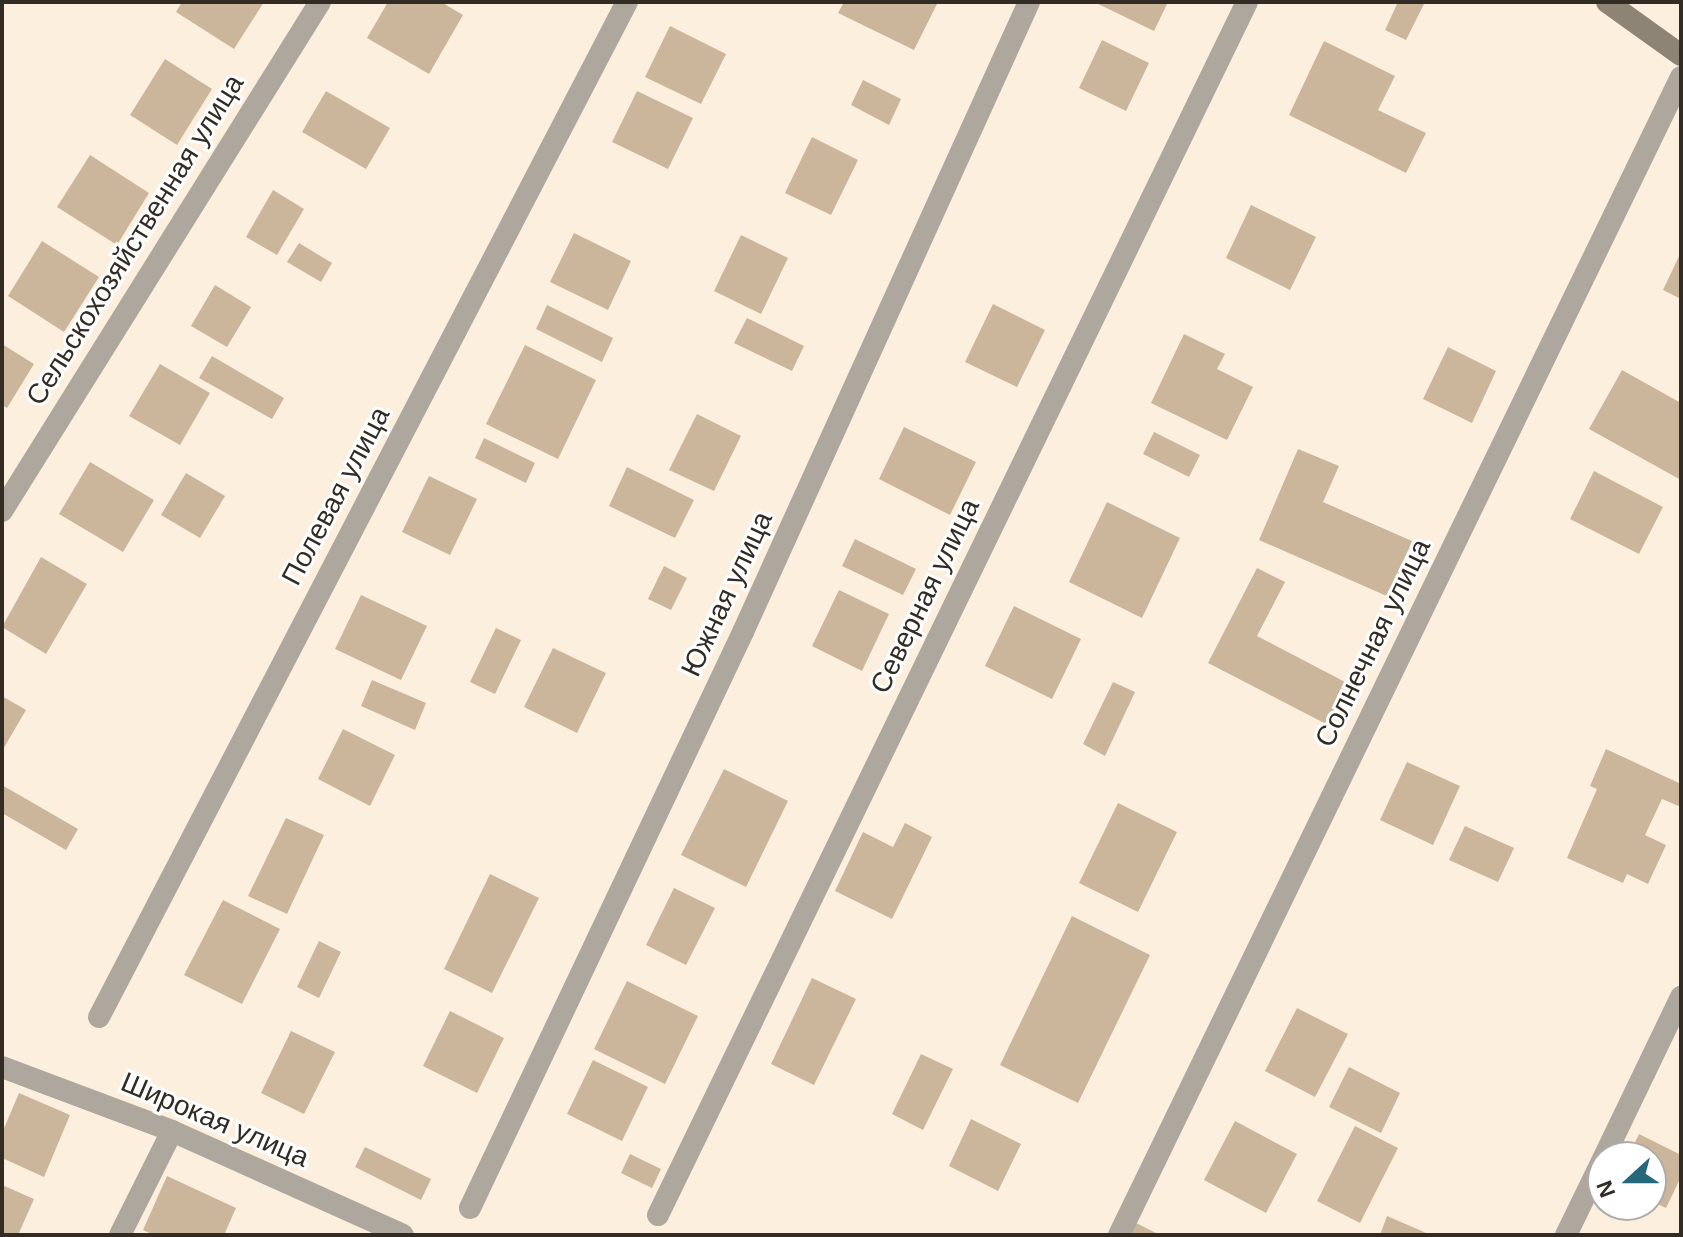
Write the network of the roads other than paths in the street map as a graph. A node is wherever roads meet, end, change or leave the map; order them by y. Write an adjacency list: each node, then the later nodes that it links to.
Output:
1 (320, 2): 8 (street, Сельскохозяйственная улица)
2 (627, 2): 10 (street, Полевая улица)
3 (1029, 2): 15 (street, Южная улица)
4 (1247, 2): 16 (street, Северная улица)
5 (1607, 2): 6 (main road)
6 (1681, 55)
7 (1681, 77): 19 (street, Солнечная улица)
8 (2, 511)
9 (1681, 997): 13 (street)
10 (99, 1017)
11 (2, 1067): 12 (street, Широкая улица)
12 (172, 1131): 17 (street); 18 (street, Широкая улица)
13 (1611, 1141)
14 (1587, 1191): 20 (street)
15 (470, 1208)
16 (658, 1215)
17 (120, 1235)
18 (403, 1235)
19 (1119, 1235)
20 (1566, 1235)

